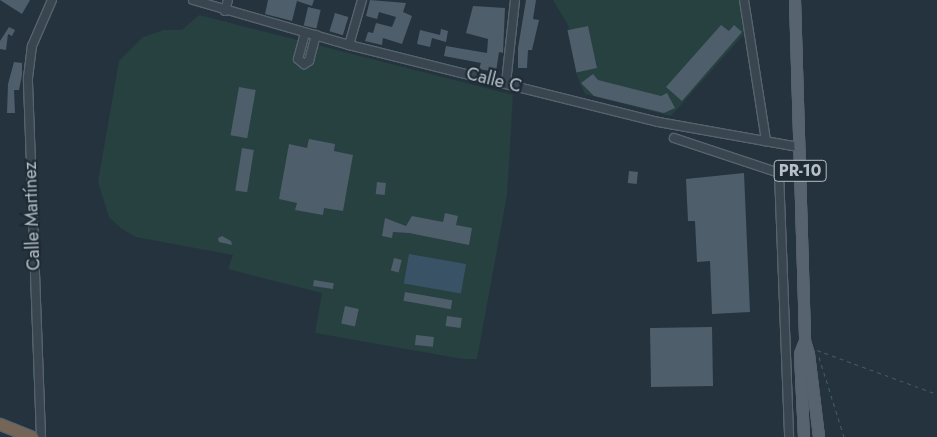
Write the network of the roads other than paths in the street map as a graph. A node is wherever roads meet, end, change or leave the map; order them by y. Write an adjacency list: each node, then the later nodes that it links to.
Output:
1 (52, 0): 19 (street, Calle Martínez)
2 (193, 0): 8 (street, Calle C)
3 (228, 0): 8 (street)
4 (362, 0): 11 (street)
5 (515, 0): 12 (street)
6 (744, 0): 14 (street)
7 (795, 0): 15 (main road, PR-10)
8 (225, 11): 9 (street, Calle C)
9 (305, 33): 10 (street, Calle C); 10 (street)
10 (316, 35): 11 (street, Calle C)
11 (350, 44): 12 (street, Calle C)
12 (506, 83): 14 (street, Calle C)
13 (674, 138): 20 (street)
14 (766, 141): 15 (street, Calle C)
15 (800, 147): 16 (main road, PR-10)
16 (805, 341): 21 (main road, PR-10); 22 (main road, PR-10)
17 (5, 426): 18 (highway)
18 (33, 437)
19 (41, 437)
20 (789, 437)
21 (804, 437)
22 (819, 437)

